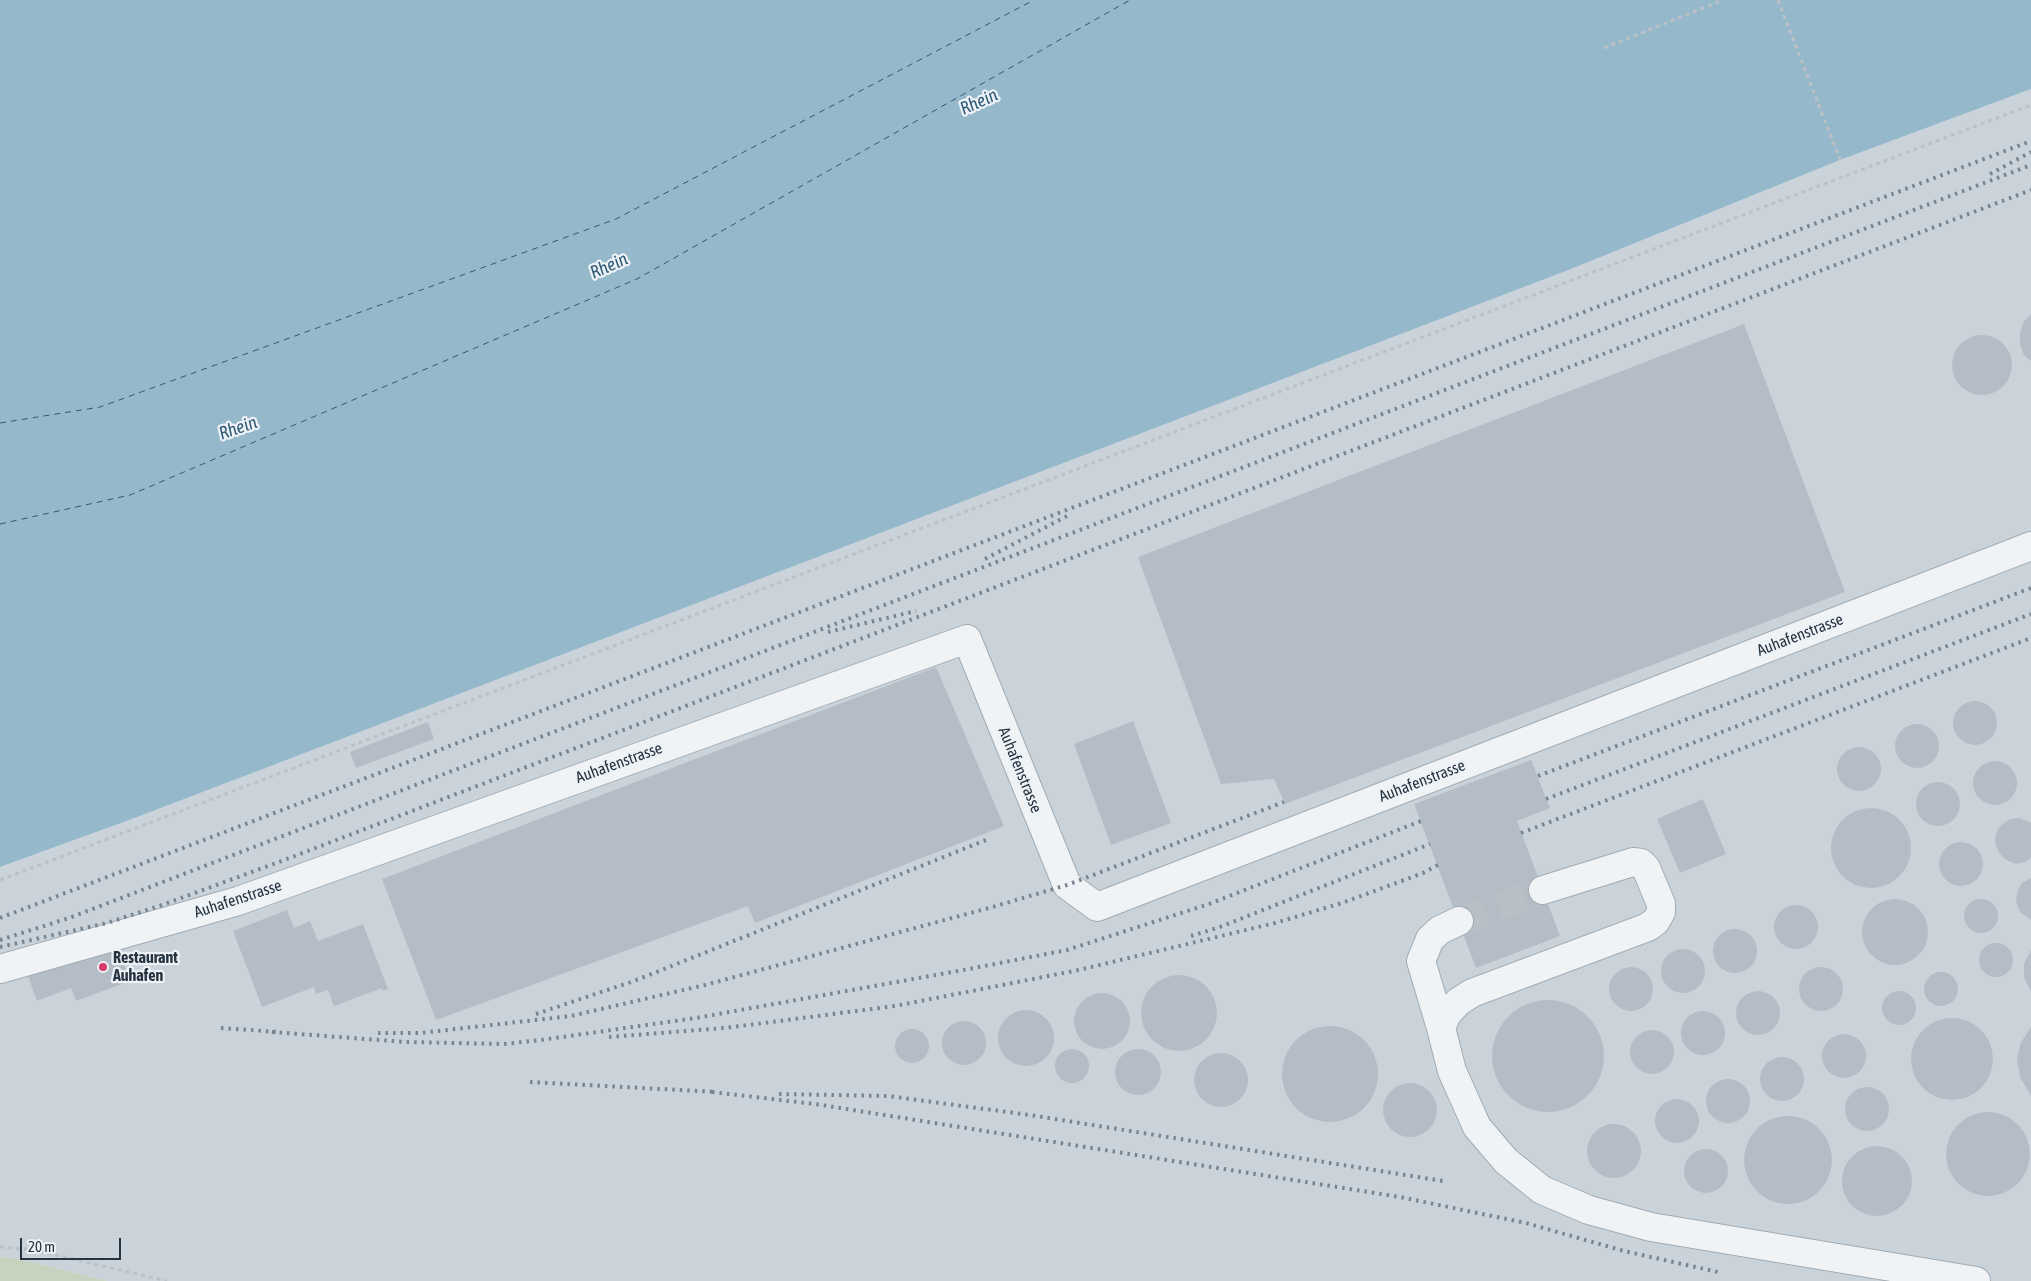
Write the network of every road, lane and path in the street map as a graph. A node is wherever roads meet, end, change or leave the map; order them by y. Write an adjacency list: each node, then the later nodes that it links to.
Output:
1 (1723, 0): 3 (path)
2 (1778, 0): 5 (path)
3 (1604, 48)
4 (2031, 104): 7 (path)
5 (1840, 160)
6 (2031, 546): 10 (street, Auhafenstrasse)
7 (0, 880)
8 (1543, 890): 11 (street)
9 (1459, 920): 11 (street)
10 (0, 969)
11 (1441, 1028): 14 (street)
12 (0, 1247): 13 (path)
13 (167, 1281)
14 (1976, 1281)

